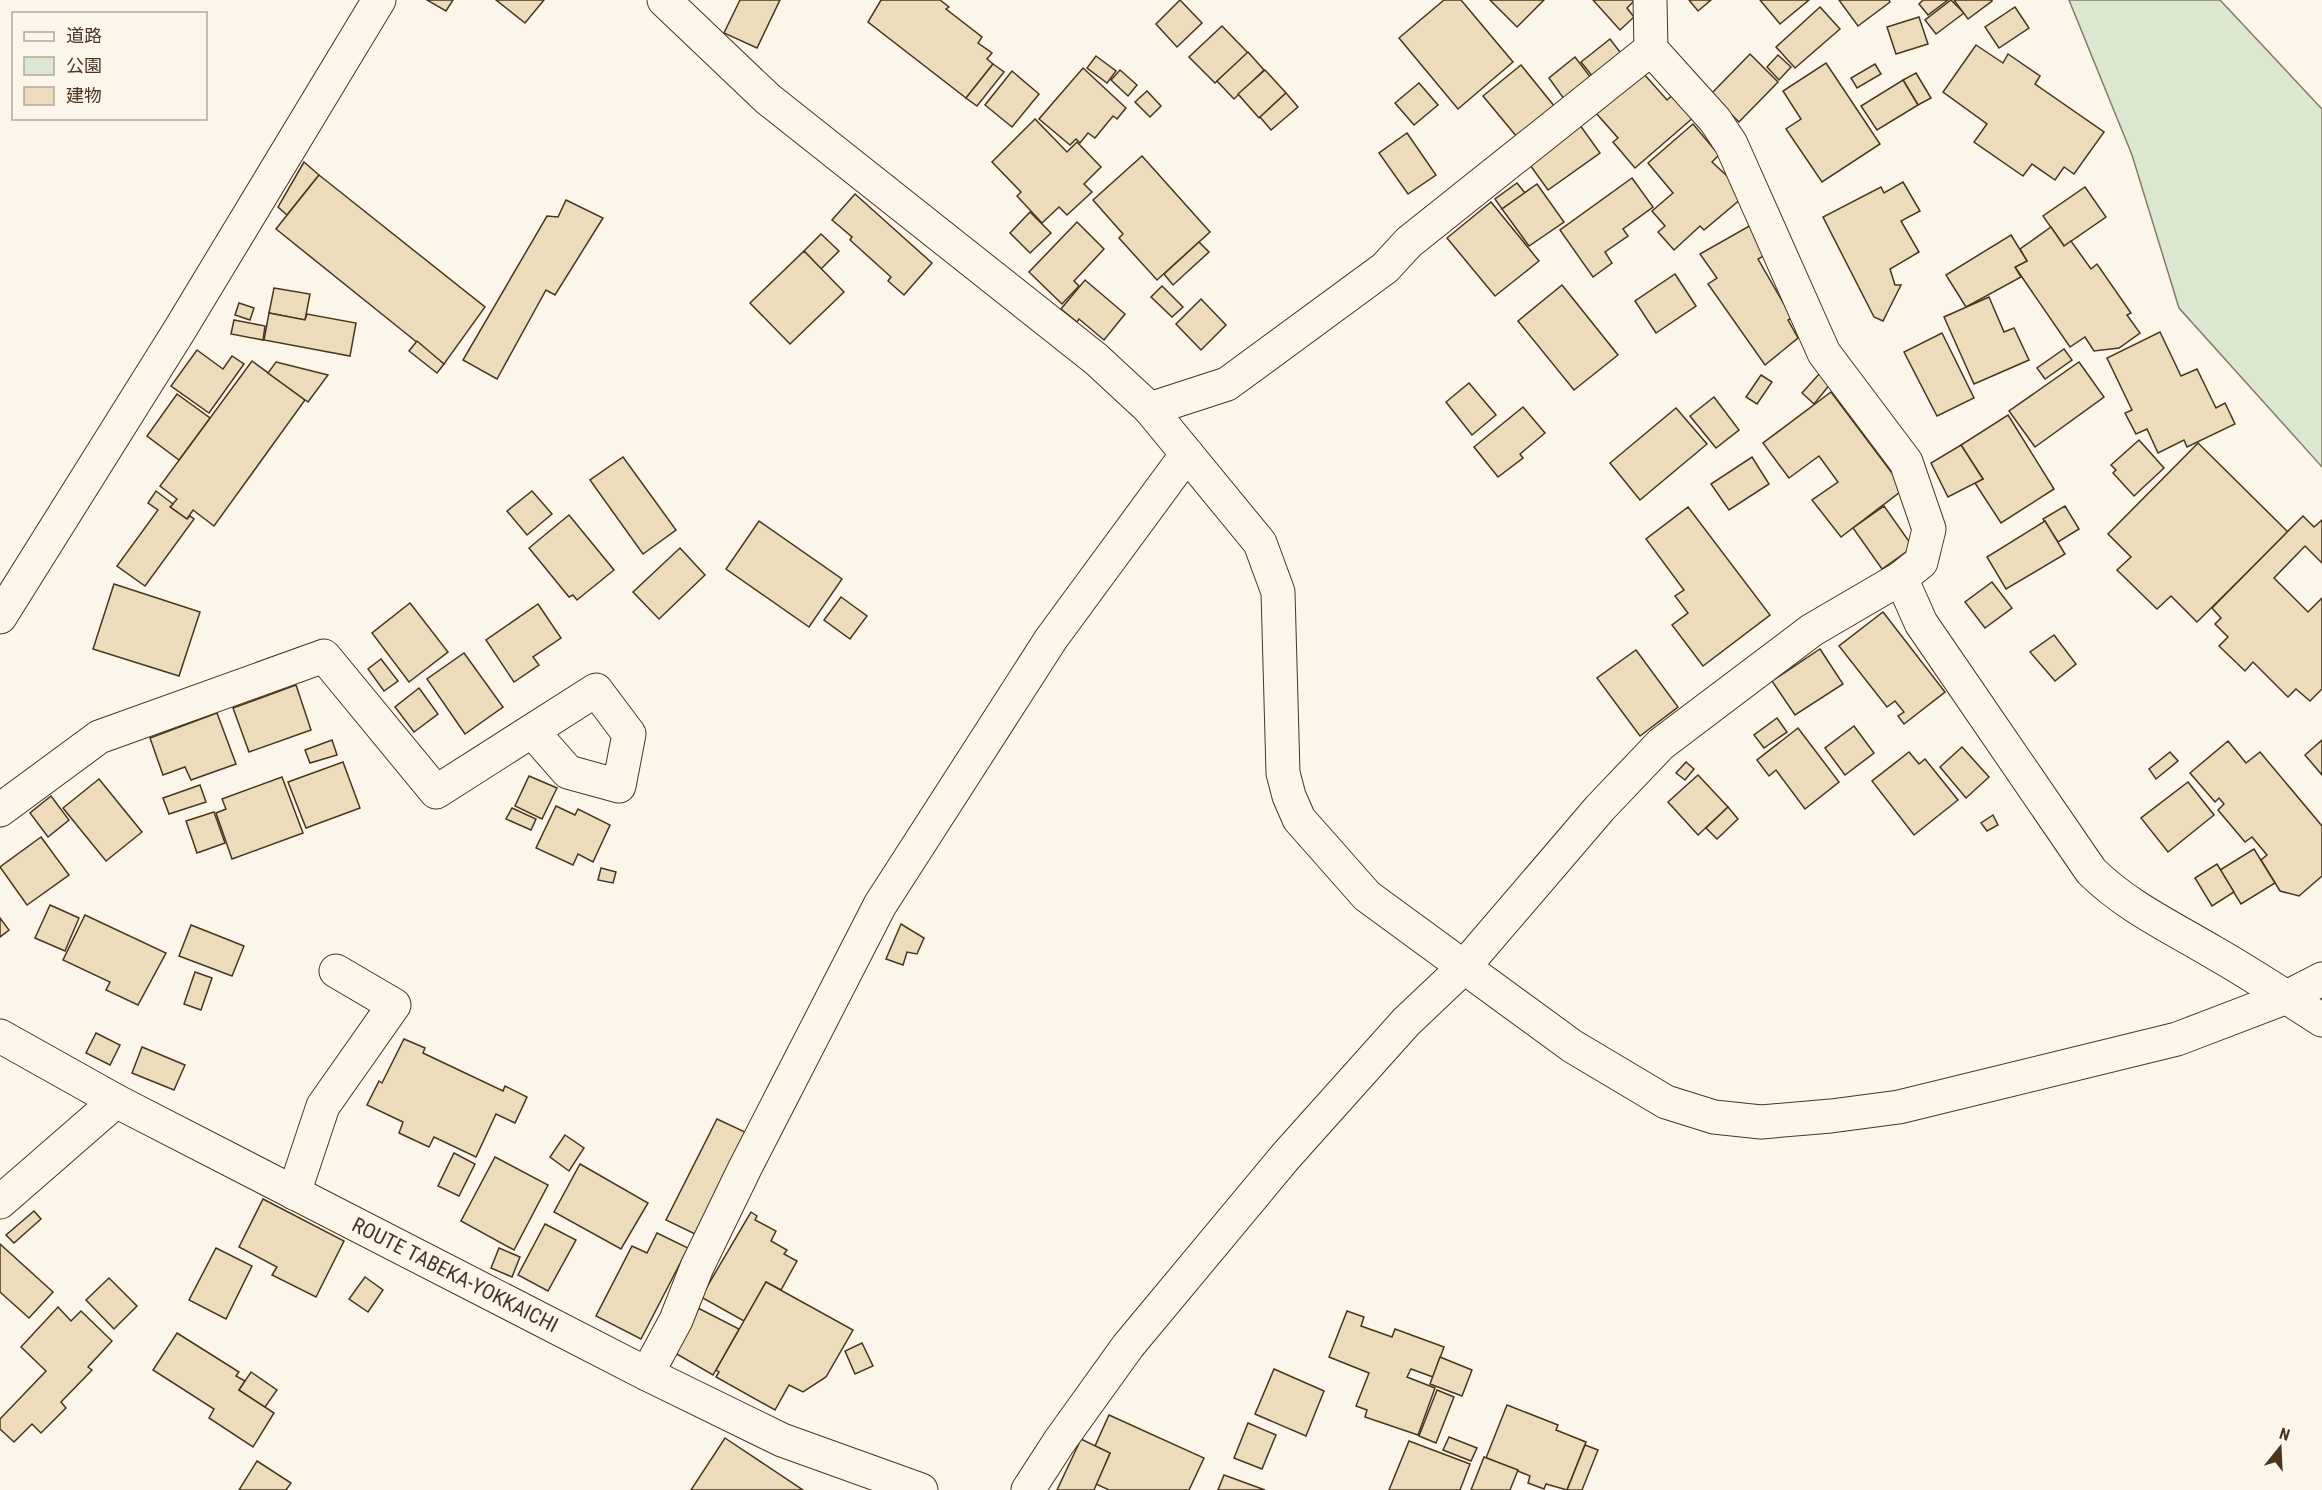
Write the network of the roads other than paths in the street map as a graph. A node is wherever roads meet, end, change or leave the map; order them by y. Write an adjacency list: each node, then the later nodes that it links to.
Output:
1 (380, 0): 8 (street)
2 (664, 0): 5 (street)
3 (1650, 0): 4 (street)
4 (1651, 49): 5 (street); 7 (street)
5 (1150, 409): 6 (street)
6 (1187, 454): 11 (street); 20 (street)
7 (1901, 578): 11 (street); 14 (street)
8 (0, 617)
9 (532, 731): 10 (street)
10 (0, 810)
11 (1463, 968): 14 (street); 22 (street)
12 (336, 971): 18 (street)
13 (2322, 979): 14 (street)
14 (2287, 998): 15 (street)
15 (2322, 1020)
16 (0, 1036): 17 (street, ROUTE TABEKA-YOKKAICHI)
17 (116, 1101): 18 (street, ROUTE TABEKA-YOKKAICHI); 19 (street)
18 (294, 1193): 20 (street, ROUTE TABEKA-YOKKAICHI)
19 (0, 1202)
20 (647, 1374): 21 (street, ROUTE TABEKA-YOKKAICHI)
21 (921, 1490)
22 (1029, 1490)

